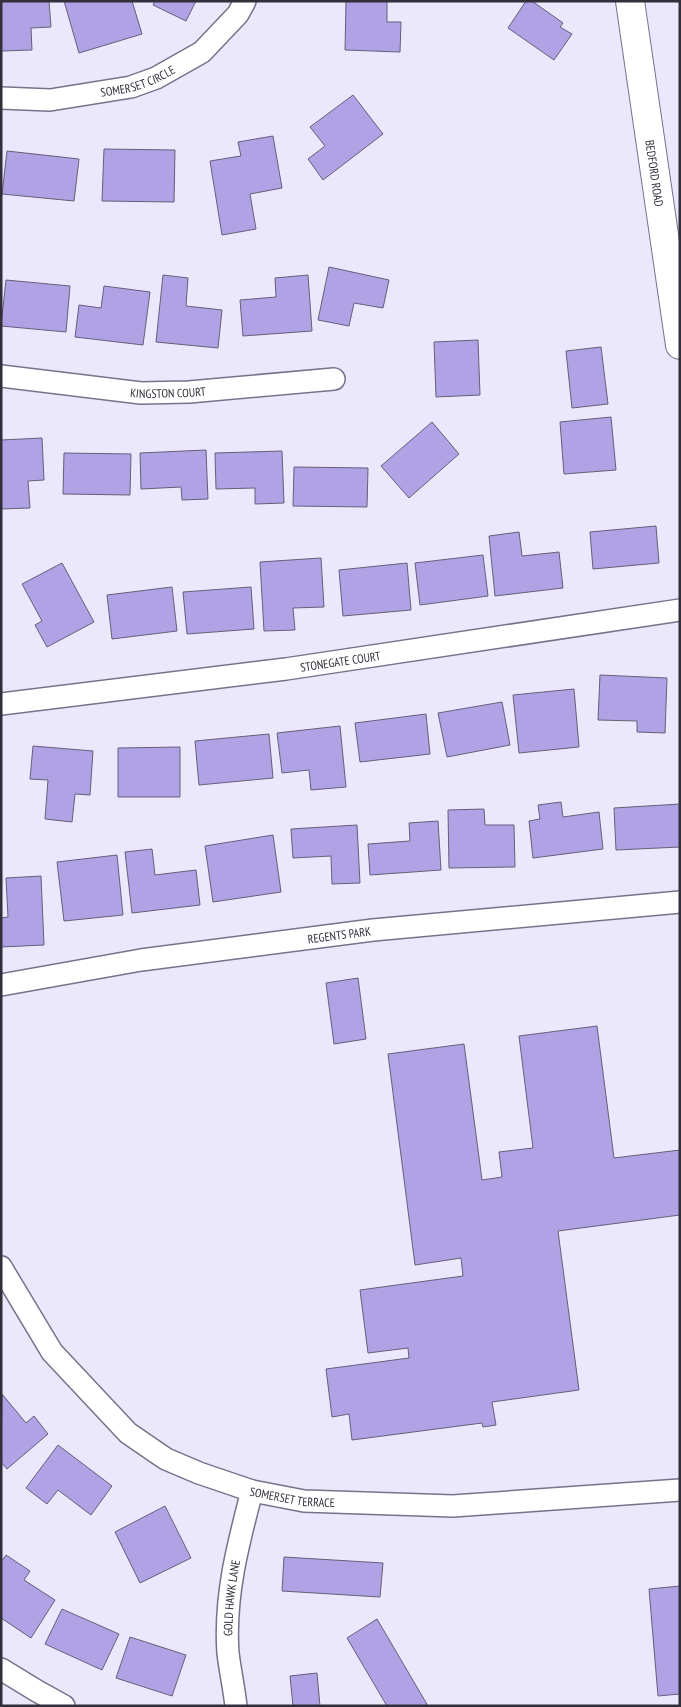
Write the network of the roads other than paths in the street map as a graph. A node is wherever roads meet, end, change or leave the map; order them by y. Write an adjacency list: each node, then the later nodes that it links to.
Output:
1 (245, 1): 3 (street, SOMERSET CIRCLE)
2 (630, 1): 4 (main road, BEDFORD ROAD)
3 (1, 98)
4 (680, 345)
5 (1, 376): 6 (street, KINGSTON COURT)
6 (334, 379)
7 (680, 610): 8 (street, STONEGATE COURT)
8 (1, 704)
9 (680, 902): 10 (street, REGENTS PARK)
10 (1, 985)
11 (1, 1267): 13 (street, SOMERSET TERRACE)
12 (680, 1490): 13 (street, SOMERSET TERRACE)
13 (252, 1491): 16 (street, GOLD HAWK LANE)
14 (1, 1669): 15 (street)
15 (64, 1706)
16 (236, 1706)

